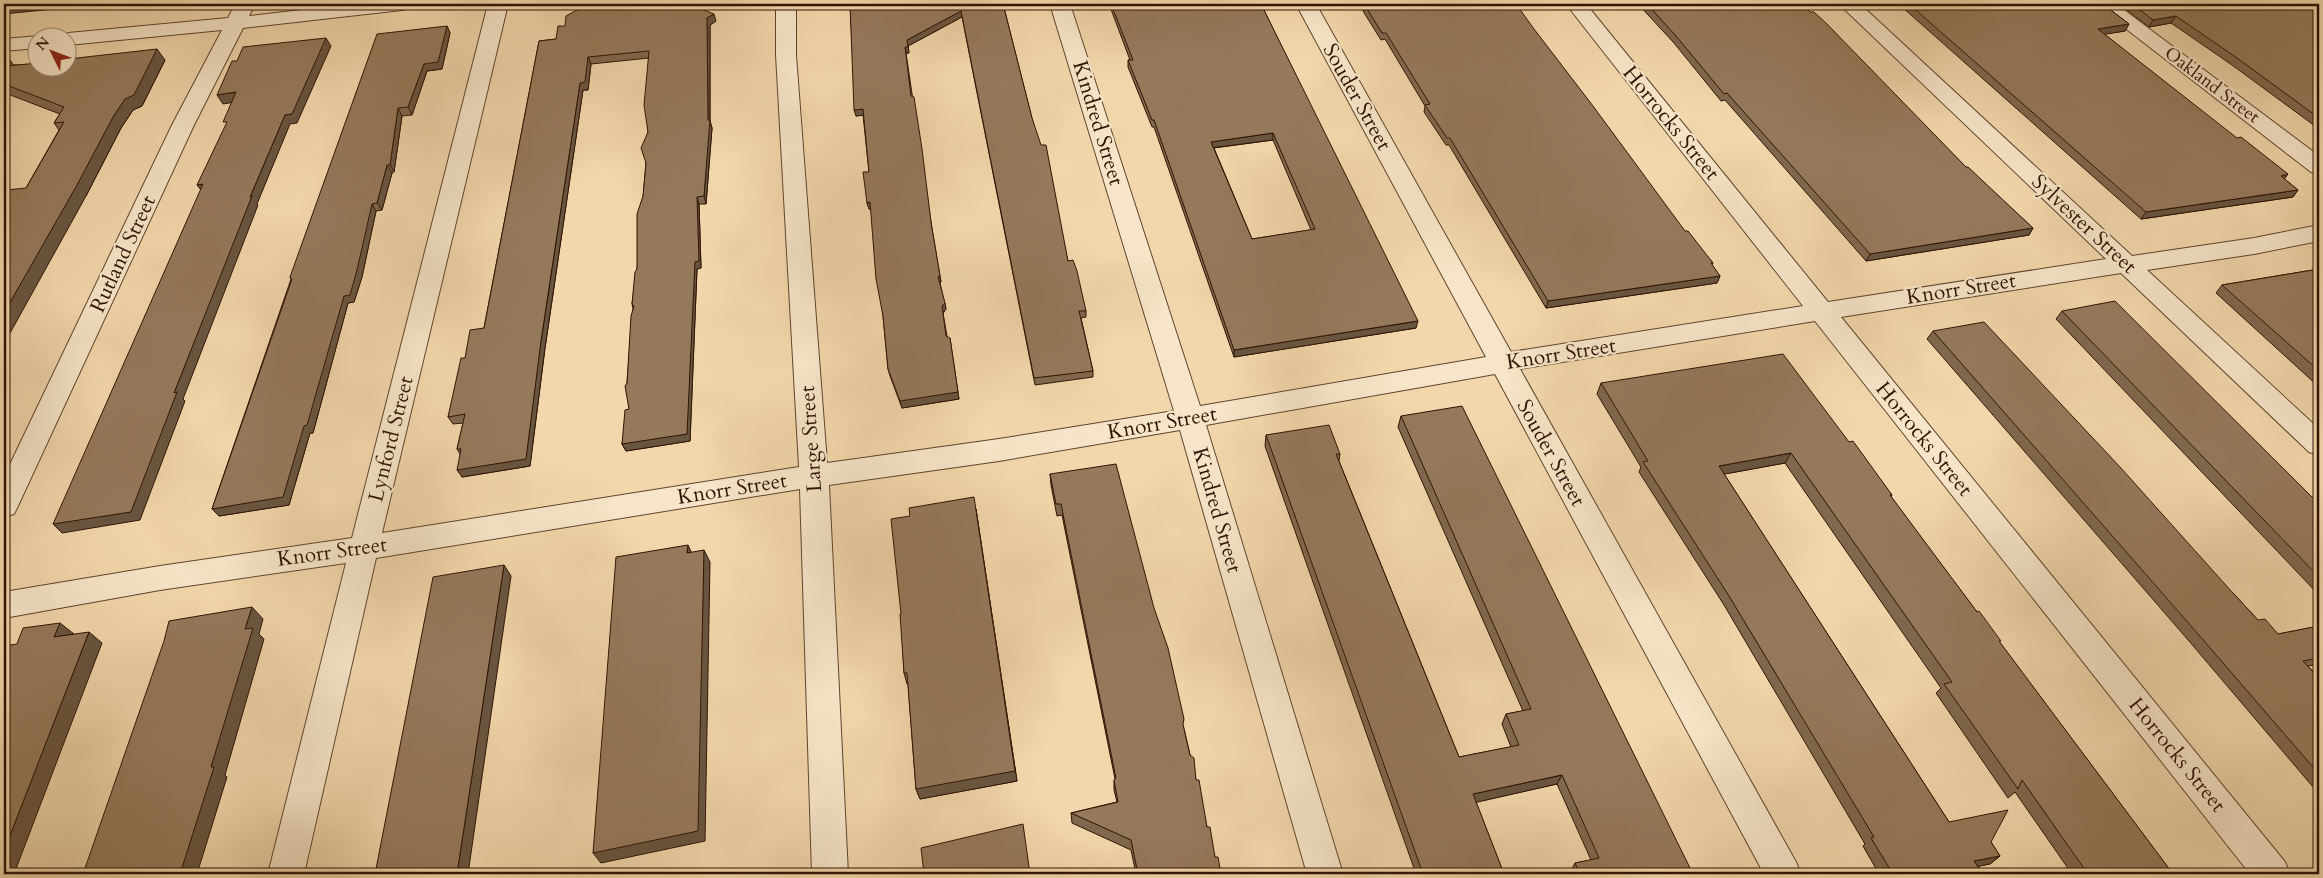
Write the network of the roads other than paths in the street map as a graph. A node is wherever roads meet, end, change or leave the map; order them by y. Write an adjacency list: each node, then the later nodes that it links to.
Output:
1 (402, 4): 9 (street)
2 (498, 4): 22 (street, Lynford Street)
3 (786, 4): 20 (street, Large Street)
4 (1060, 4): 18 (street, Kindred Street)
5 (1306, 4): 17 (street, Souder Street)
6 (1576, 4): 16 (street, Horrocks Street)
7 (1849, 4): 15 (street, Sylvester Street)
8 (2104, 4): 13 (street, Oakland Street)
9 (241, 13): 10 (street); 21 (street, Rutland Street)
10 (78, 37)
11 (28, 43): 12 (street)
12 (4, 45)
13 (2319, 167)
14 (2319, 233): 15 (street, Knorr Street)
15 (2126, 264): 16 (street, Knorr Street); 19 (street, Sylvester Street)
16 (1822, 311): 17 (street, Knorr Street); 28 (street, Horrocks Street)
17 (1502, 363): 18 (street, Knorr Street); 27 (street, Souder Street)
18 (1190, 418): 20 (street, Knorr Street); 26 (street, Kindred Street)
19 (2319, 445)
20 (814, 476): 22 (street, Knorr Street); 25 (street, Large Street)
21 (4, 506)
22 (364, 548): 23 (street, Knorr Street); 24 (street, Lynford Street)
23 (4, 605)
24 (286, 874)
25 (830, 874)
26 (1325, 874)
27 (1783, 874)
28 (2272, 874)

